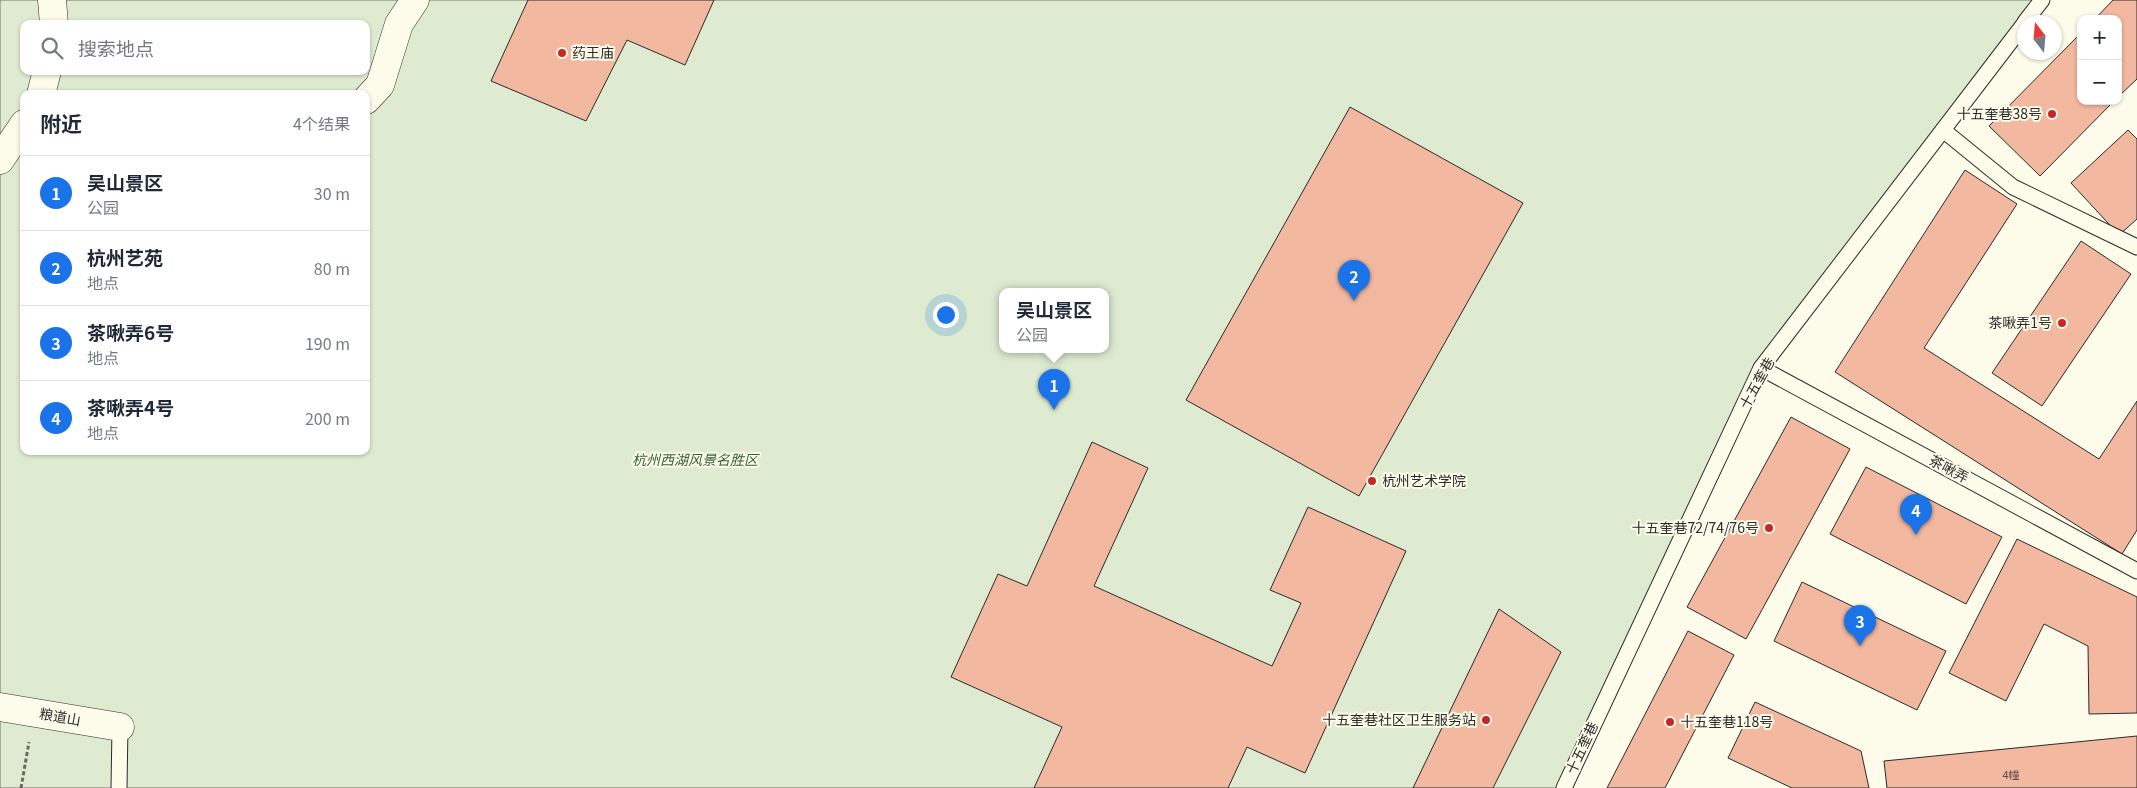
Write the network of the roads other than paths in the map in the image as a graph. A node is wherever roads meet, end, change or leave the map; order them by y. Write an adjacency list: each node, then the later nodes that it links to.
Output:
1 (52, 0): 5 (street)
2 (415, 0): 9 (street)
3 (2042, 0): 4 (lane, 十五奎巷)
4 (2031, 15)
5 (54, 20)
6 (2017, 33): 11 (lane, 十五奎巷)
7 (46, 75): 8 (street)
8 (42, 90)
9 (370, 96)
10 (20, 130): 12 (street)
11 (1943, 130): 13 (lane); 14 (lane, 十五奎巷)
12 (0, 160)
13 (2137, 247)
14 (1761, 368): 15 (lane, 茶啾弄); 19 (lane, 十五奎巷)
15 (2137, 571)
16 (0, 707): 17 (street, 粮道山)
17 (120, 727): 18 (lane)
18 (119, 788)
19 (1564, 788)

